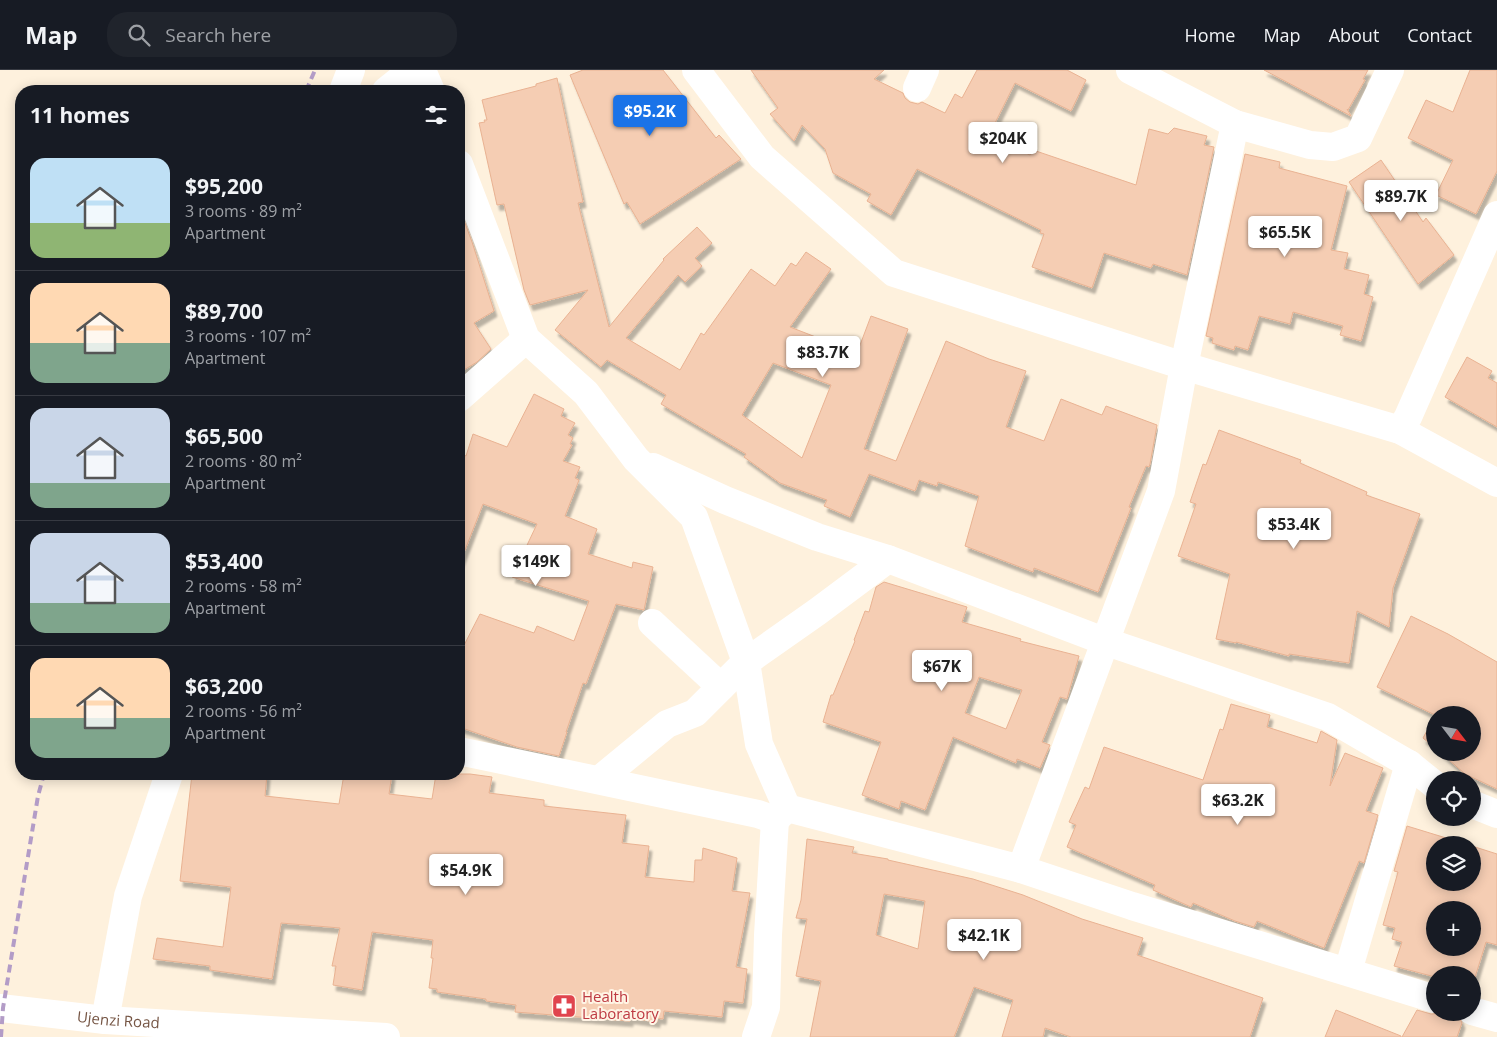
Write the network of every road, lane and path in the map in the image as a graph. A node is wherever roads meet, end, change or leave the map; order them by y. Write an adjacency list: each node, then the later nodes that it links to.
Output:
1 (351, 70): 7 (street)
2 (412, 70): 8 (street)
3 (422, 70): 9 (street)
4 (696, 70): 14 (street)
5 (1130, 70): 10 (street)
6 (1390, 70): 10 (street)
7 (345, 85)
8 (393, 85)
9 (428, 85)
10 (1235, 124): 14 (street)
11 (465, 180): 13 (street)
12 (1497, 215): 16 (street)
13 (526, 338): 15 (street); 17 (street)
14 (1184, 366): 16 (street); 21 (street)
15 (465, 393)
16 (1400, 430): 18 (street)
17 (636, 459): 19 (street); 22 (street)
18 (1497, 484)
19 (888, 559): 21 (street); 22 (street)
20 (652, 623): 23 (street)
21 (1104, 641): 25 (street); 32 (street)
22 (746, 662): 23 (street); 30 (street)
23 (721, 687): 28 (street)
24 (465, 752): 28 (street)
25 (1409, 764): 26 (street); 33 (street)
26 (1426, 778)
27 (167, 780): 38 (street)
28 (600, 780): 30 (street)
29 (1481, 808): 31 (street)
30 (781, 814): 32 (street); 40 (street)
31 (1497, 814)
32 (1021, 869): 33 (street)
33 (1348, 971): 34 (street)
34 (1426, 996)
35 (0, 1008): 38 (street, Ujenzi Road)
36 (1481, 1014): 37 (street)
37 (1497, 1018)
38 (105, 1020): 39 (street, Ujenzi Road)
39 (386, 1037)
40 (756, 1037)

